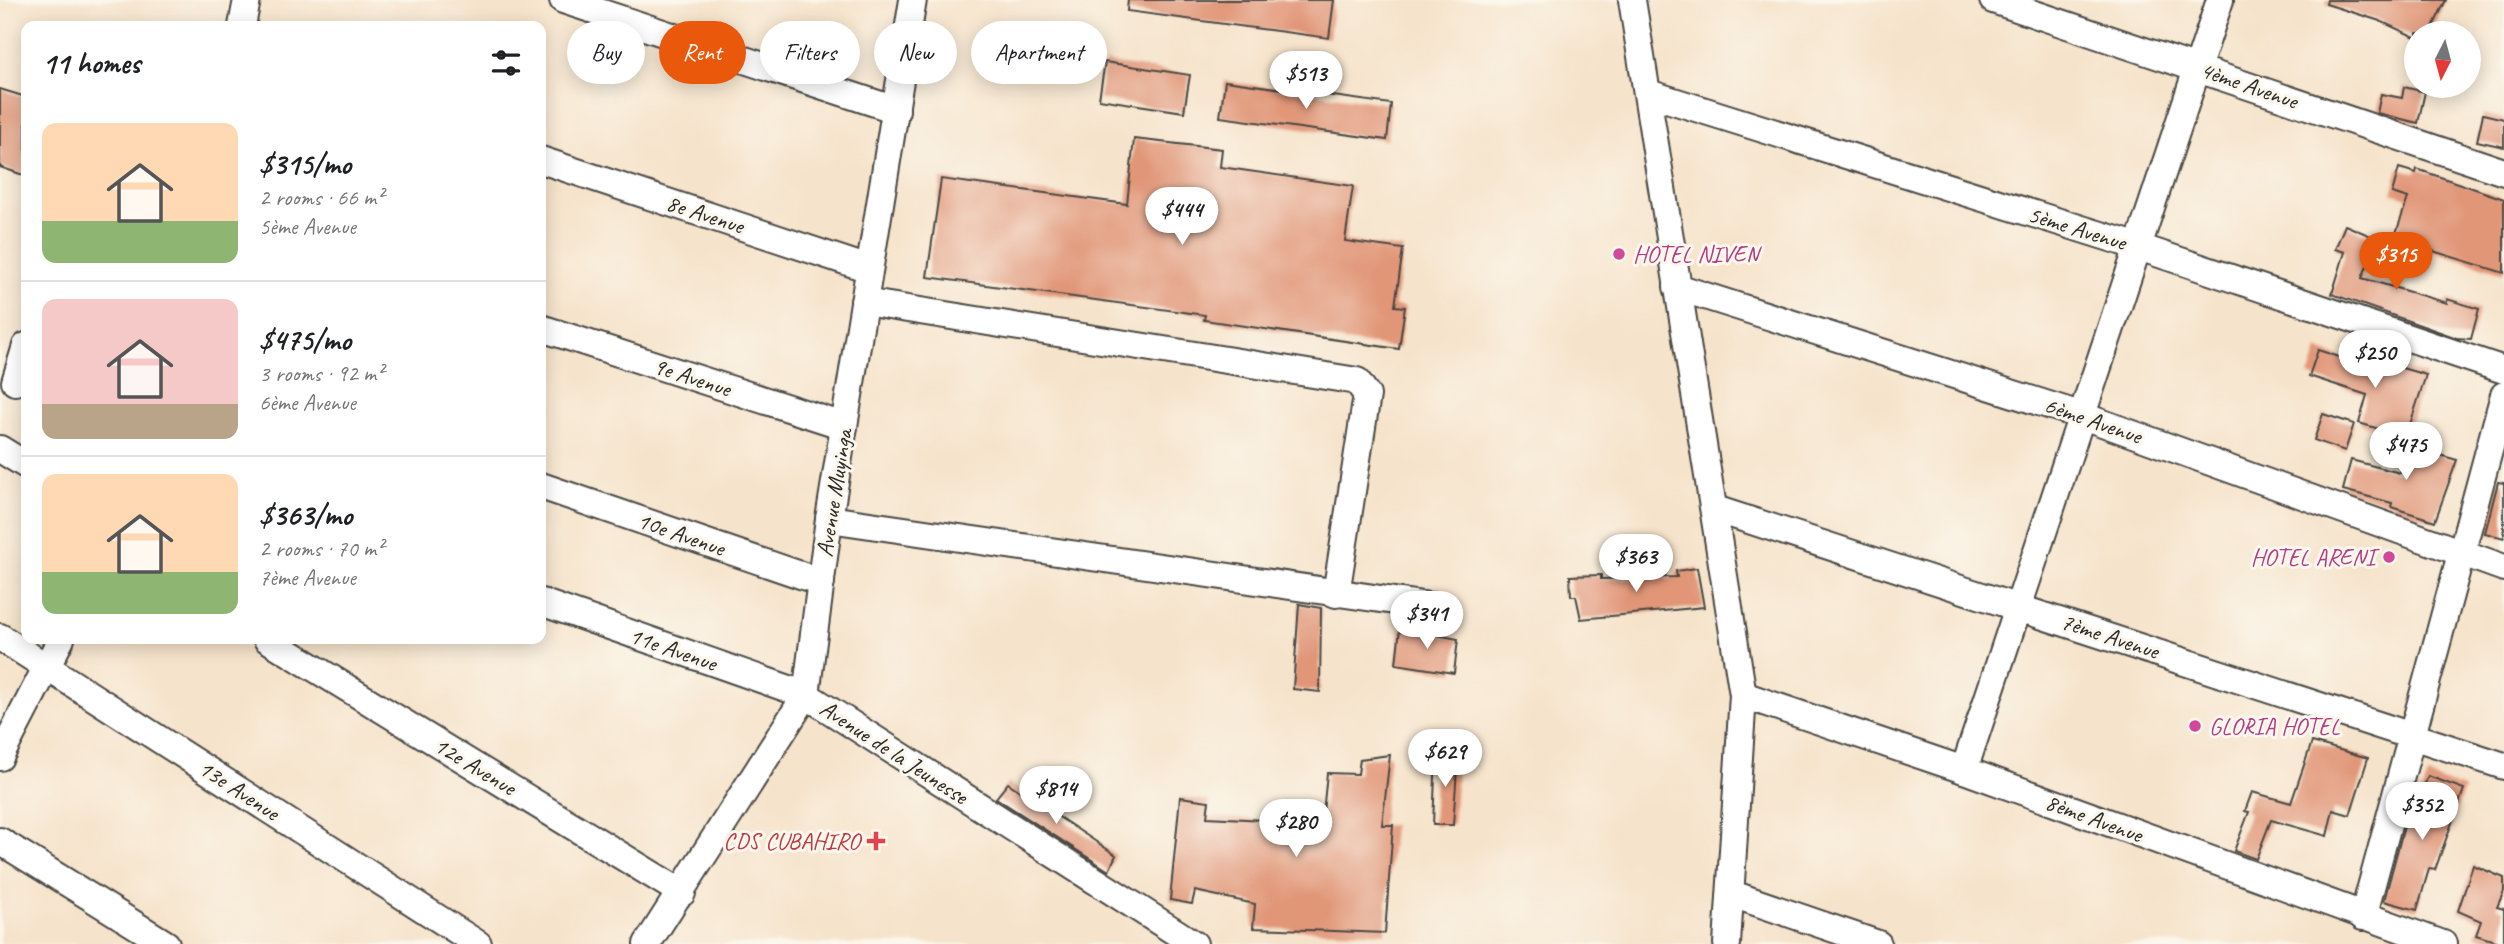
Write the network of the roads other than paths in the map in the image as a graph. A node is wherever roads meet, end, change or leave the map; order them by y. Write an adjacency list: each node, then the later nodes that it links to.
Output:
1 (247, 0): 7 (street)
2 (564, 0): 10 (street)
3 (913, 0): 10 (street, Avenue Muyinga)
4 (1632, 0): 9 (street)
5 (1993, 0): 8 (street, 4ème Avenue)
6 (2220, 0): 8 (street)
7 (243, 21)
8 (2196, 67): 12 (street, 4ème Avenue); 13 (street)
9 (1648, 93): 13 (street, 5ème Avenue); 15 (street)
10 (896, 110): 14 (street, Avenue Muyinga)
11 (546, 162): 14 (street, 8e Avenue)
12 (2504, 172)
13 (2136, 246): 19 (street, 5ème Avenue); 22 (street)
14 (869, 269): 16 (street, Avenue Muyinga)
15 (1677, 287): 22 (street, 6ème Avenue); 27 (street)
16 (864, 302): 23 (street, Avenue Muyinga); 32 (street)
17 (546, 330): 23 (street, 9e Avenue)
18 (21, 361): 20 (street)
19 (2504, 370)
20 (14, 381)
21 (2504, 395): 29 (street)
22 (2083, 416): 29 (street, 6ème Avenue); 34 (street)
23 (844, 426): 28 (street, Avenue Muyinga)
24 (0, 449): 25 (street)
25 (21, 462)
26 (546, 487): 31 (street, 10e Avenue)
27 (1715, 509): 34 (street, 7ème Avenue); 41 (street)
28 (829, 519): 31 (street, Avenue Muyinga); 32 (street)
29 (2463, 553): 30 (street, 6ème Avenue); 42 (street)
30 (2504, 568)
31 (821, 582): 40 (street, Avenue Muyinga)
32 (1336, 594): 35 (street)
33 (546, 604): 40 (street, 11e Avenue)
34 (2018, 607): 42 (street, 7ème Avenue); 45 (street)
35 (1443, 608)
36 (0, 637): 39 (street, 13e Avenue)
37 (58, 644): 39 (street)
38 (275, 644): 47 (street, 12e Avenue)
39 (47, 667): 43 (street); 51 (street, 13e Avenue)
40 (806, 695): 47 (street, Avenue Muyinga); 53 (street, Avenue de la Jeunesse)
41 (1743, 695): 45 (street, 8ème Avenue); 48 (street)
42 (2412, 734): 44 (street, 7ème Avenue); 49 (street)
43 (0, 757)
44 (2504, 766)
45 (1964, 770): 49 (street, 8ème Avenue)
46 (0, 841): 50 (street)
47 (682, 893): 52 (street, Avenue Muyinga)
48 (1732, 894): 54 (street); 55 (street)
49 (2363, 917): 56 (street, 8ème Avenue)
50 (166, 944)
51 (478, 944)
52 (647, 944)
53 (1194, 944)
54 (1727, 944)
55 (1878, 944)
56 (2443, 944)

